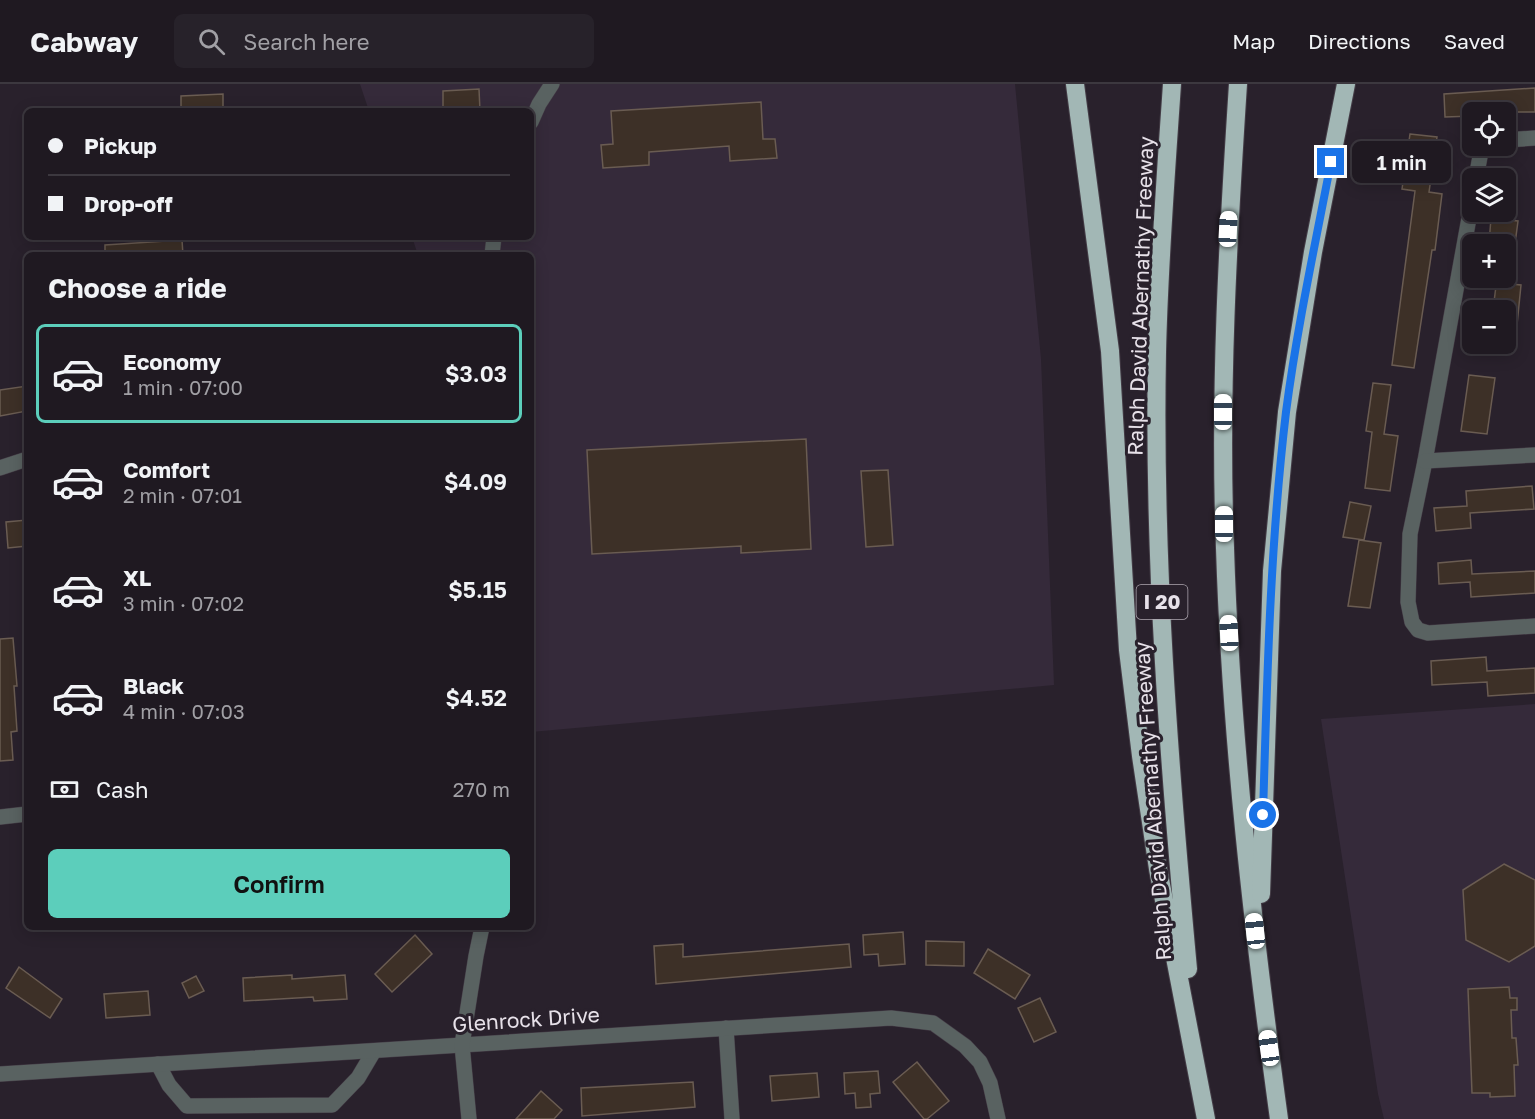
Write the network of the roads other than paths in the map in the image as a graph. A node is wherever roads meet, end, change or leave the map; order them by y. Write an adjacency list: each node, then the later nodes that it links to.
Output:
1 (552, 84): 6 (street)
2 (1075, 84): 27 (highway)
3 (1172, 84): 27 (highway, Ralph David Abernathy Freeway / I 20)
4 (1238, 84): 18 (highway)
5 (1346, 84): 18 (highway)
6 (534, 115)
7 (1535, 138): 8 (street)
8 (1516, 139)
9 (1468, 222): 12 (street)
10 (1535, 455): 12 (street)
11 (24, 460): 13 (street)
12 (1425, 461): 14 (street)
13 (0, 468)
14 (1535, 626)
15 (24, 814): 16 (street)
16 (0, 817)
17 (481, 930): 20 (street)
18 (1259, 977): 28 (highway)
19 (726, 1028): 20 (street, Glenrock Drive); 25 (street); 26 (street, Glenrock Drive)
20 (462, 1045): 21 (street, Glenrock Drive); 24 (street)
21 (374, 1051): 22 (street, Glenrock Drive); 22 (street)
22 (158, 1064): 23 (street, Glenrock Drive)
23 (0, 1074)
24 (468, 1119)
25 (732, 1119)
26 (998, 1119)
27 (1206, 1119)
28 (1279, 1119)

